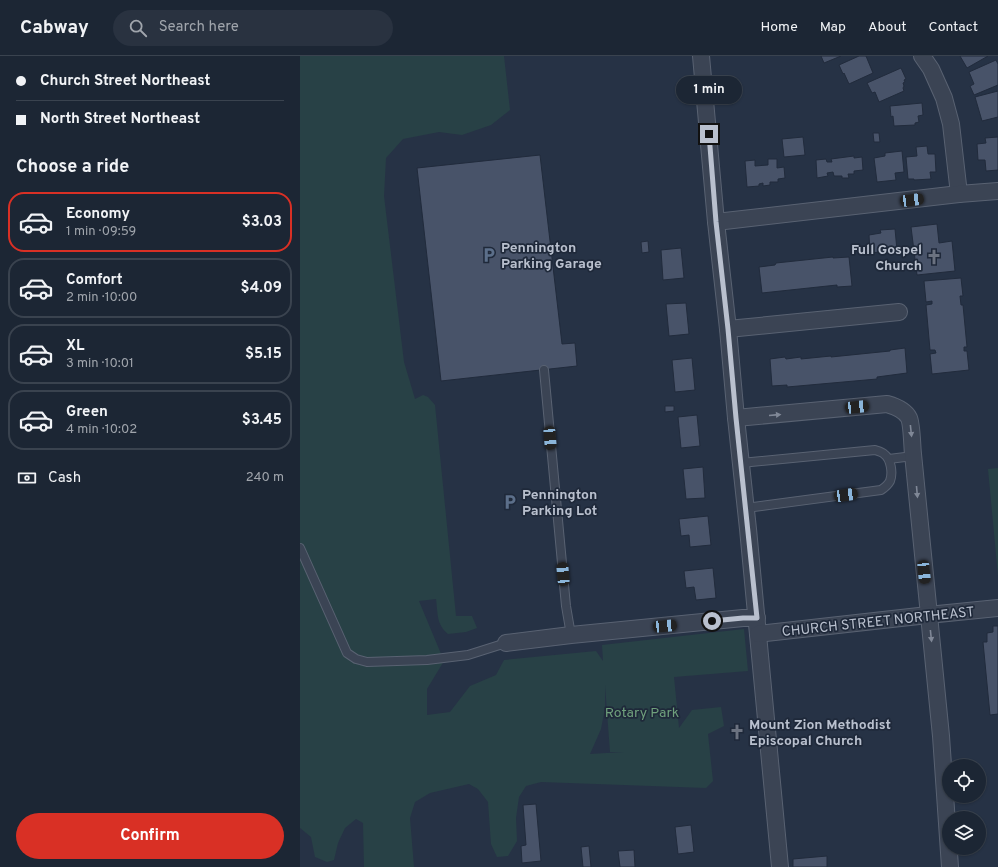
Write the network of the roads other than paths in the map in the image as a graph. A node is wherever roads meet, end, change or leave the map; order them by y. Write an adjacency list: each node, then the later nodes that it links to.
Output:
1 (701, 56): 5 (street)
2 (922, 56): 4 (street)
3 (998, 191): 4 (street)
4 (959, 194): 5 (street)
5 (716, 222): 7 (street)
6 (899, 312): 7 (street)
7 (728, 329): 9 (street)
8 (544, 370): 18 (lane)
9 (736, 418): 10 (street, one-way to 10); 12 (street)
10 (913, 456): 11 (lane); 16 (street, one-way to 16)
11 (889, 459): 12 (lane); 13 (lane)
12 (741, 463): 13 (street)
13 (746, 508): 17 (street)
14 (300, 548): 19 (lane)
15 (998, 608): 16 (street, CHURCH STREET NORTHEAST)
16 (928, 615): 17 (street, CHURCH STREET NORTHEAST); 21 (street, one-way to 21)
17 (758, 626): 18 (street, CHURCH STREET NORTHEAST); 20 (street)
18 (571, 635): 19 (street, CHURCH STREET NORTHEAST)
19 (506, 643)
20 (780, 867)
21 (950, 867)

